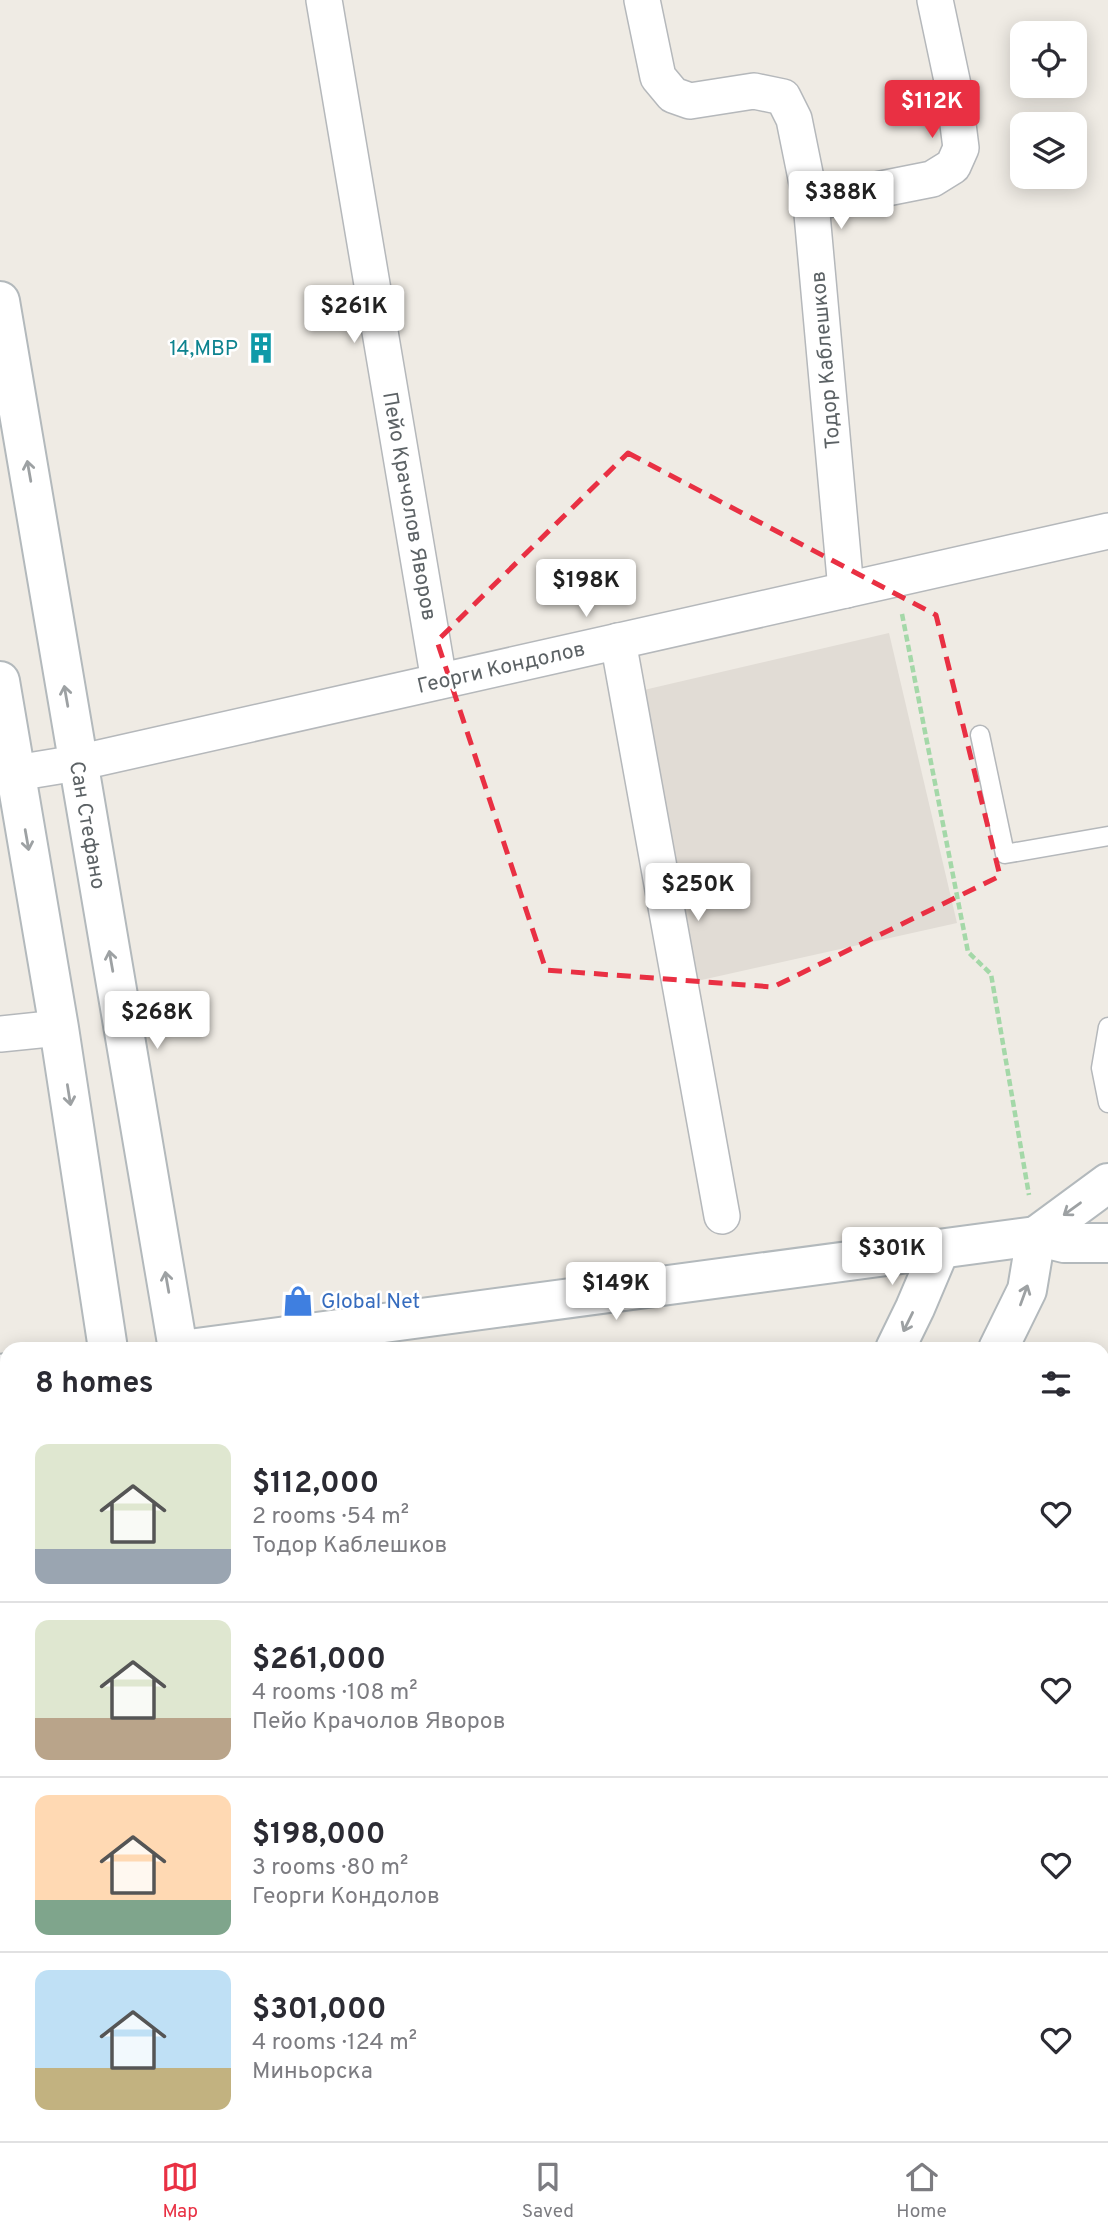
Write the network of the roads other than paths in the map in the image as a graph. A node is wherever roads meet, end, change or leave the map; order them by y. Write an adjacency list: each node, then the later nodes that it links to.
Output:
1 (324, 0): 10 (street, Пейо Крачолов Яворов)
2 (642, 0): 4 (street, Тодор Каблешков)
3 (935, 0): 4 (street)
4 (811, 203): 7 (street, Тодор Каблешков)
5 (0, 301): 12 (main road, Сан Стефано, one-way to 5)
6 (1108, 531): 7 (street, Георги Кондолов)
7 (846, 590): 8 (street, Георги Кондолов)
8 (618, 641): 10 (street, Георги Кондолов); 20 (street)
9 (0, 681): 13 (main road)
10 (439, 681): 12 (street, Георги Кондолов)
11 (980, 735): 14 (lane)
12 (77, 763): 13 (street, Георги Кондолов); 25 (main road, Сан Стефано, one-way to 12)
13 (16, 773): 16 (main road, one-way to 16)
14 (1108, 836)
15 (1108, 1027): 18 (lane)
16 (59, 1028): 17 (street); 24 (main road, one-way to 24)
17 (0, 1034)
18 (1108, 1103)
19 (1108, 1183): 21 (main road, one-way to 21)
20 (722, 1216)
21 (1036, 1236): 22 (main road); 23 (main road); 28 (main road, one-way to 21)
22 (1108, 1243)
23 (940, 1249): 26 (main road); 27 (main road, one-way to 27)
24 (107, 1342)
25 (177, 1342)
26 (242, 1342)
27 (898, 1342)
28 (1001, 1342)

